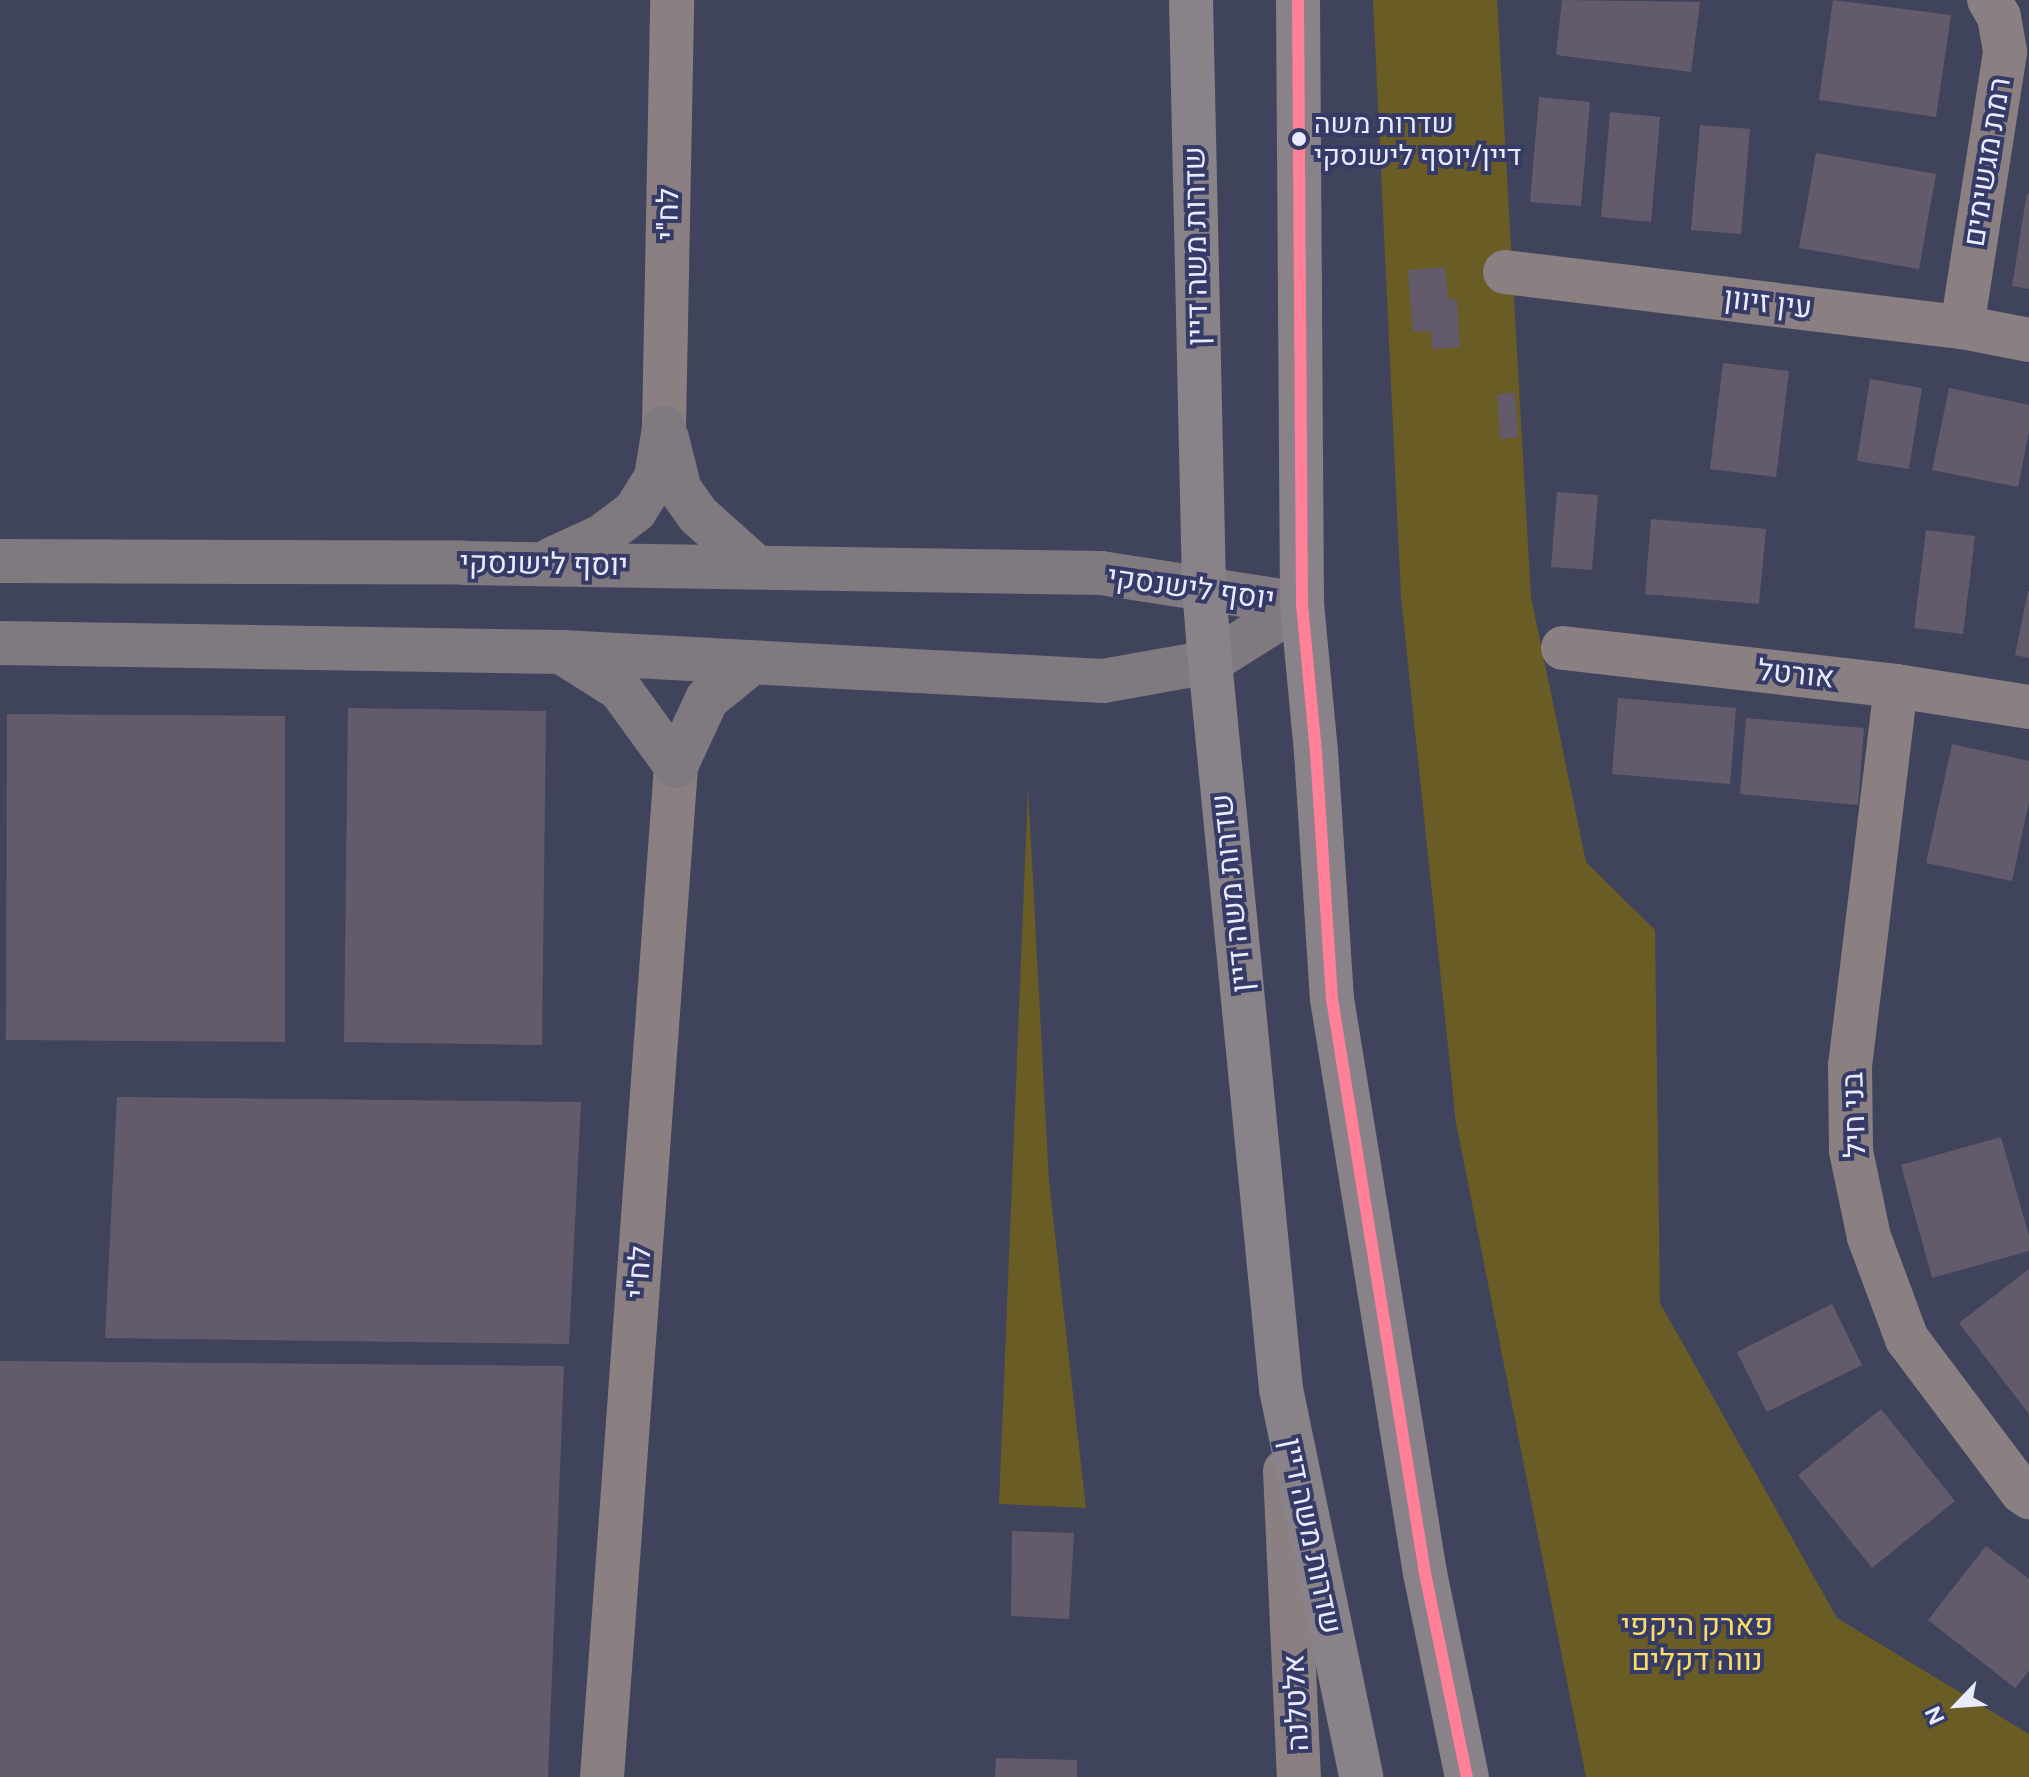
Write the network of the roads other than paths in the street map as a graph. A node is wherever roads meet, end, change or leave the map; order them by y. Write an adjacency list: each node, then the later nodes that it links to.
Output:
1 (672, 0): 8 (street, לח"י)
2 (1191, 0): 12 (main road, שדרות משה דיין)
3 (1298, 0): 13 (main road)
4 (1989, 0): 6 (street, רמת מגשימים)
5 (1505, 272): 6 (street, עין זיוון)
6 (1962, 327): 7 (street, עין זיוון)
7 (2029, 340)
8 (664, 428): 10 (main road); 11 (main road)
9 (0, 561): 10 (main road, יוסף לישנסקי)
10 (543, 564): 11 (main road, יוסף לישנסקי)
11 (755, 566): 12 (main road, יוסף לישנסקי)
12 (1204, 588): 13 (main road, יוסף לישנסקי); 17 (main road, שדרות משה דיין)
13 (1302, 604): 17 (main road, יוסף לישנסקי); 27 (main road)
14 (0, 643): 16 (main road, יוסף לישנסקי)
15 (1563, 648): 19 (street, אורטל)
16 (561, 652): 18 (main road, יוסף לישנסקי); 21 (main road)
17 (1210, 662): 18 (main road, יוסף לישנסקי); 22 (main road, שדרות משה דיין)
18 (750, 664): 21 (main road)
19 (1896, 686): 20 (street, אורטל); 23 (street, בני חיל)
20 (2029, 707)
21 (676, 766): 24 (street, לח"י)
22 (1281, 1389): 25 (street, אלטלנה); 26 (main road, שדרות משה דיין)
23 (2029, 1497)
24 (602, 1777)
25 (1299, 1777)
26 (1361, 1777)
27 (1467, 1777)

